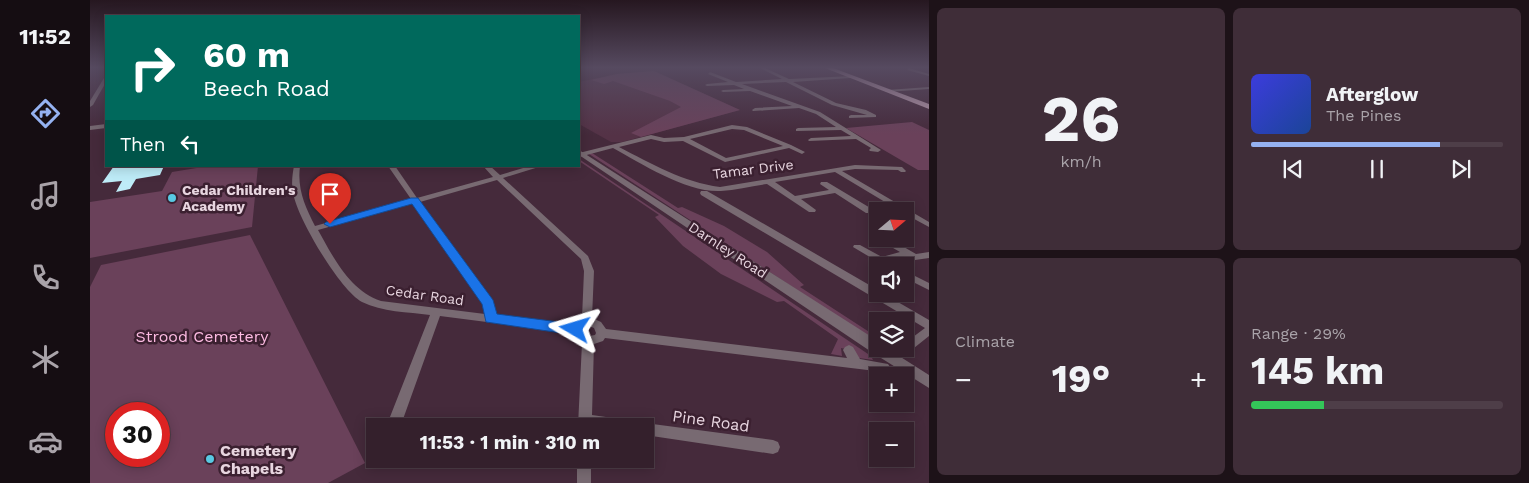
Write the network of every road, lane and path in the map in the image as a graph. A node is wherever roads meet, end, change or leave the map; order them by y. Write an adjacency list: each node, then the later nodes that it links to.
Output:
1 (99, 91): 8 (street)
2 (723, 91): 3 (street)
3 (735, 91)
4 (752, 91): 9 (street)
5 (808, 91): 12 (street)
6 (887, 91): 7 (street); 10 (main road)
7 (893, 91)
8 (90, 105)
9 (800, 107): 11 (street); 17 (street)
10 (929, 107)
11 (755, 110)
12 (874, 116): 13 (street); 14 (street)
13 (883, 116)
14 (857, 118)
15 (105, 126): 16 (street)
16 (90, 128)
17 (842, 128): 18 (street); 19 (street)
18 (798, 130)
19 (858, 137): 21 (street); 24 (street)
20 (684, 139): 22 (street); 23 (street); 23 (street)
21 (811, 140)
22 (613, 146): 26 (street); 34 (street, Tamar Drive)
23 (789, 146): 25 (street)
24 (878, 151)
25 (802, 152)
26 (580, 154): 60 (street, Darnley Road)
27 (297, 167): 43 (street, Cedar Road)
28 (391, 167): 39 (street)
29 (487, 167): 33 (street)
30 (536, 167): 33 (street)
31 (838, 170): 32 (street, Tamar Drive); 34 (street, Tamar Drive); 42 (street)
32 (903, 171)
33 (498, 178): 39 (street); 54 (street)
34 (768, 181): 38 (street)
35 (824, 184): 36 (street)
36 (836, 191): 38 (street); 41 (street)
37 (704, 193): 55 (street)
38 (794, 198): 40 (street)
39 (415, 201): 43 (street); 53 (street)
40 (812, 210)
41 (869, 212)
42 (927, 222)
43 (313, 229): 52 (street, Cedar Road)
44 (857, 247): 48 (street)
45 (899, 248): 46 (street)
46 (908, 253): 47 (street); 49 (street)
47 (929, 254)
48 (875, 257)
49 (893, 257)
50 (914, 279): 51 (street)
51 (929, 287)
52 (436, 312): 53 (street, Cedar Road); 68 (street)
53 (491, 318): 56 (street, Cedar Road)
54 (587, 321): 56 (street); 58 (street)
55 (929, 325)
56 (575, 329): 59 (street)
57 (929, 330): 61 (street)
58 (602, 333): 59 (street); 66 (street)
59 (588, 341): 69 (street)
60 (869, 342)
61 (914, 342)
62 (848, 350): 66 (street)
63 (884, 357): 65 (street, Darnley Road)
64 (895, 357): 65 (street)
65 (888, 363): 66 (street); 67 (street, Darnley Road)
66 (857, 364)
67 (929, 382)
68 (396, 418)
69 (585, 418)
70 (654, 430): 71 (street, Pine Road)
71 (773, 447)
72 (584, 468): 73 (street)
73 (584, 483)

